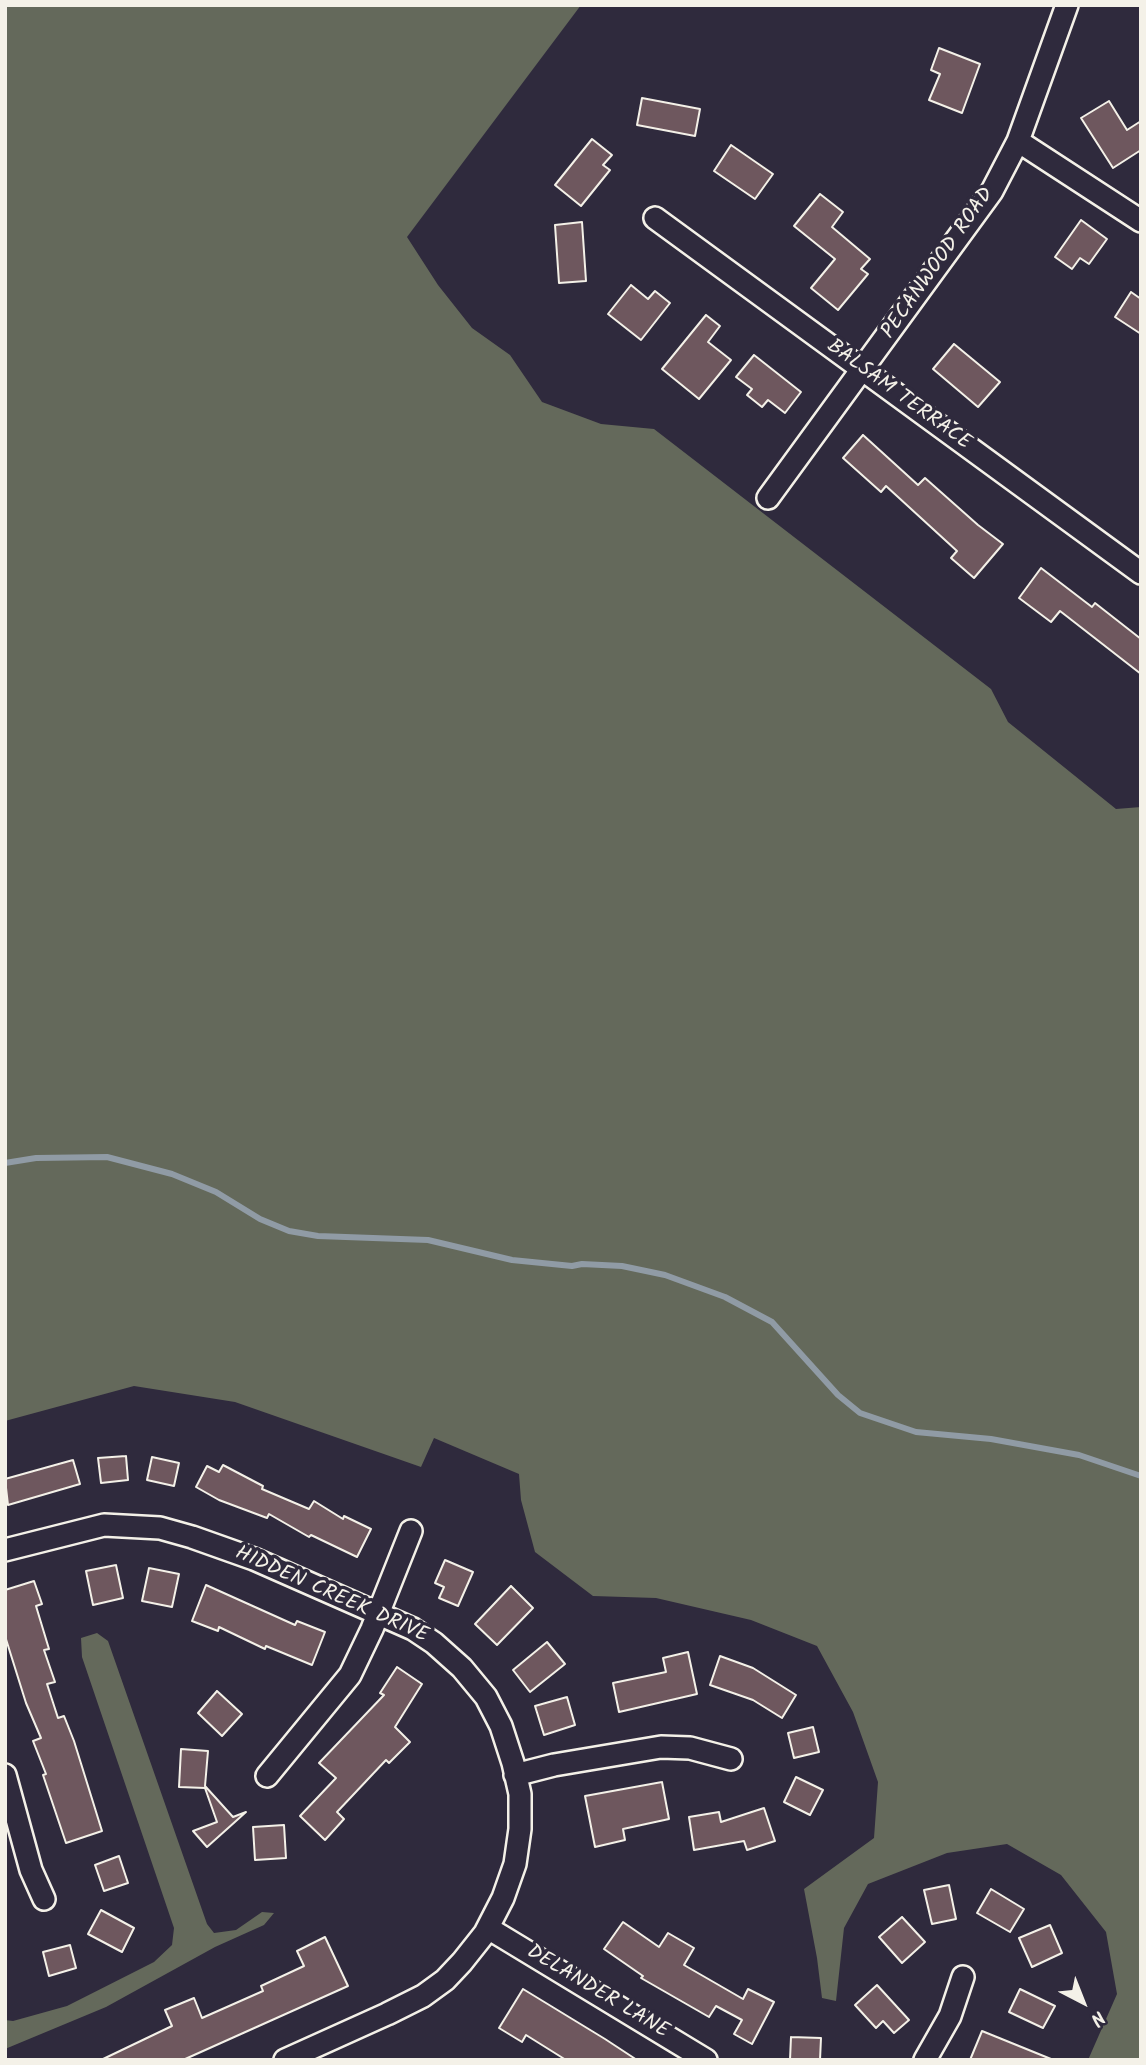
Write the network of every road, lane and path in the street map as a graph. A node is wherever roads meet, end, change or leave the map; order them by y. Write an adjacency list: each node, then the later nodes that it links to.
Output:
1 (1066, 5): 2 (street, PECANWOOD ROAD)
2 (1018, 141): 4 (street); 5 (street, PECANWOOD ROAD)
3 (655, 218): 5 (street, BALSAM TERRACE)
4 (1141, 221)
5 (863, 370): 6 (street, PECANWOOD ROAD); 7 (street, BALSAM TERRACE)
6 (768, 498)
7 (1141, 573)
8 (411, 1531): 10 (street)
9 (5, 1549): 10 (street, HIDDEN CREEK DRIVE)
10 (379, 1613): 13 (street, HIDDEN CREEK DRIVE); 14 (street)
11 (731, 1759): 13 (street)
12 (5, 1775): 15 (street)
13 (515, 1775): 16 (street, HIDDEN CREEK DRIVE)
14 (267, 1776)
15 (44, 1899)
16 (488, 1928): 18 (street, HIDDEN CREEK DRIVE); 19 (street, DELANDER LANE)
17 (963, 1977): 20 (street)
18 (285, 2060)
19 (706, 2060)
20 (925, 2060)

